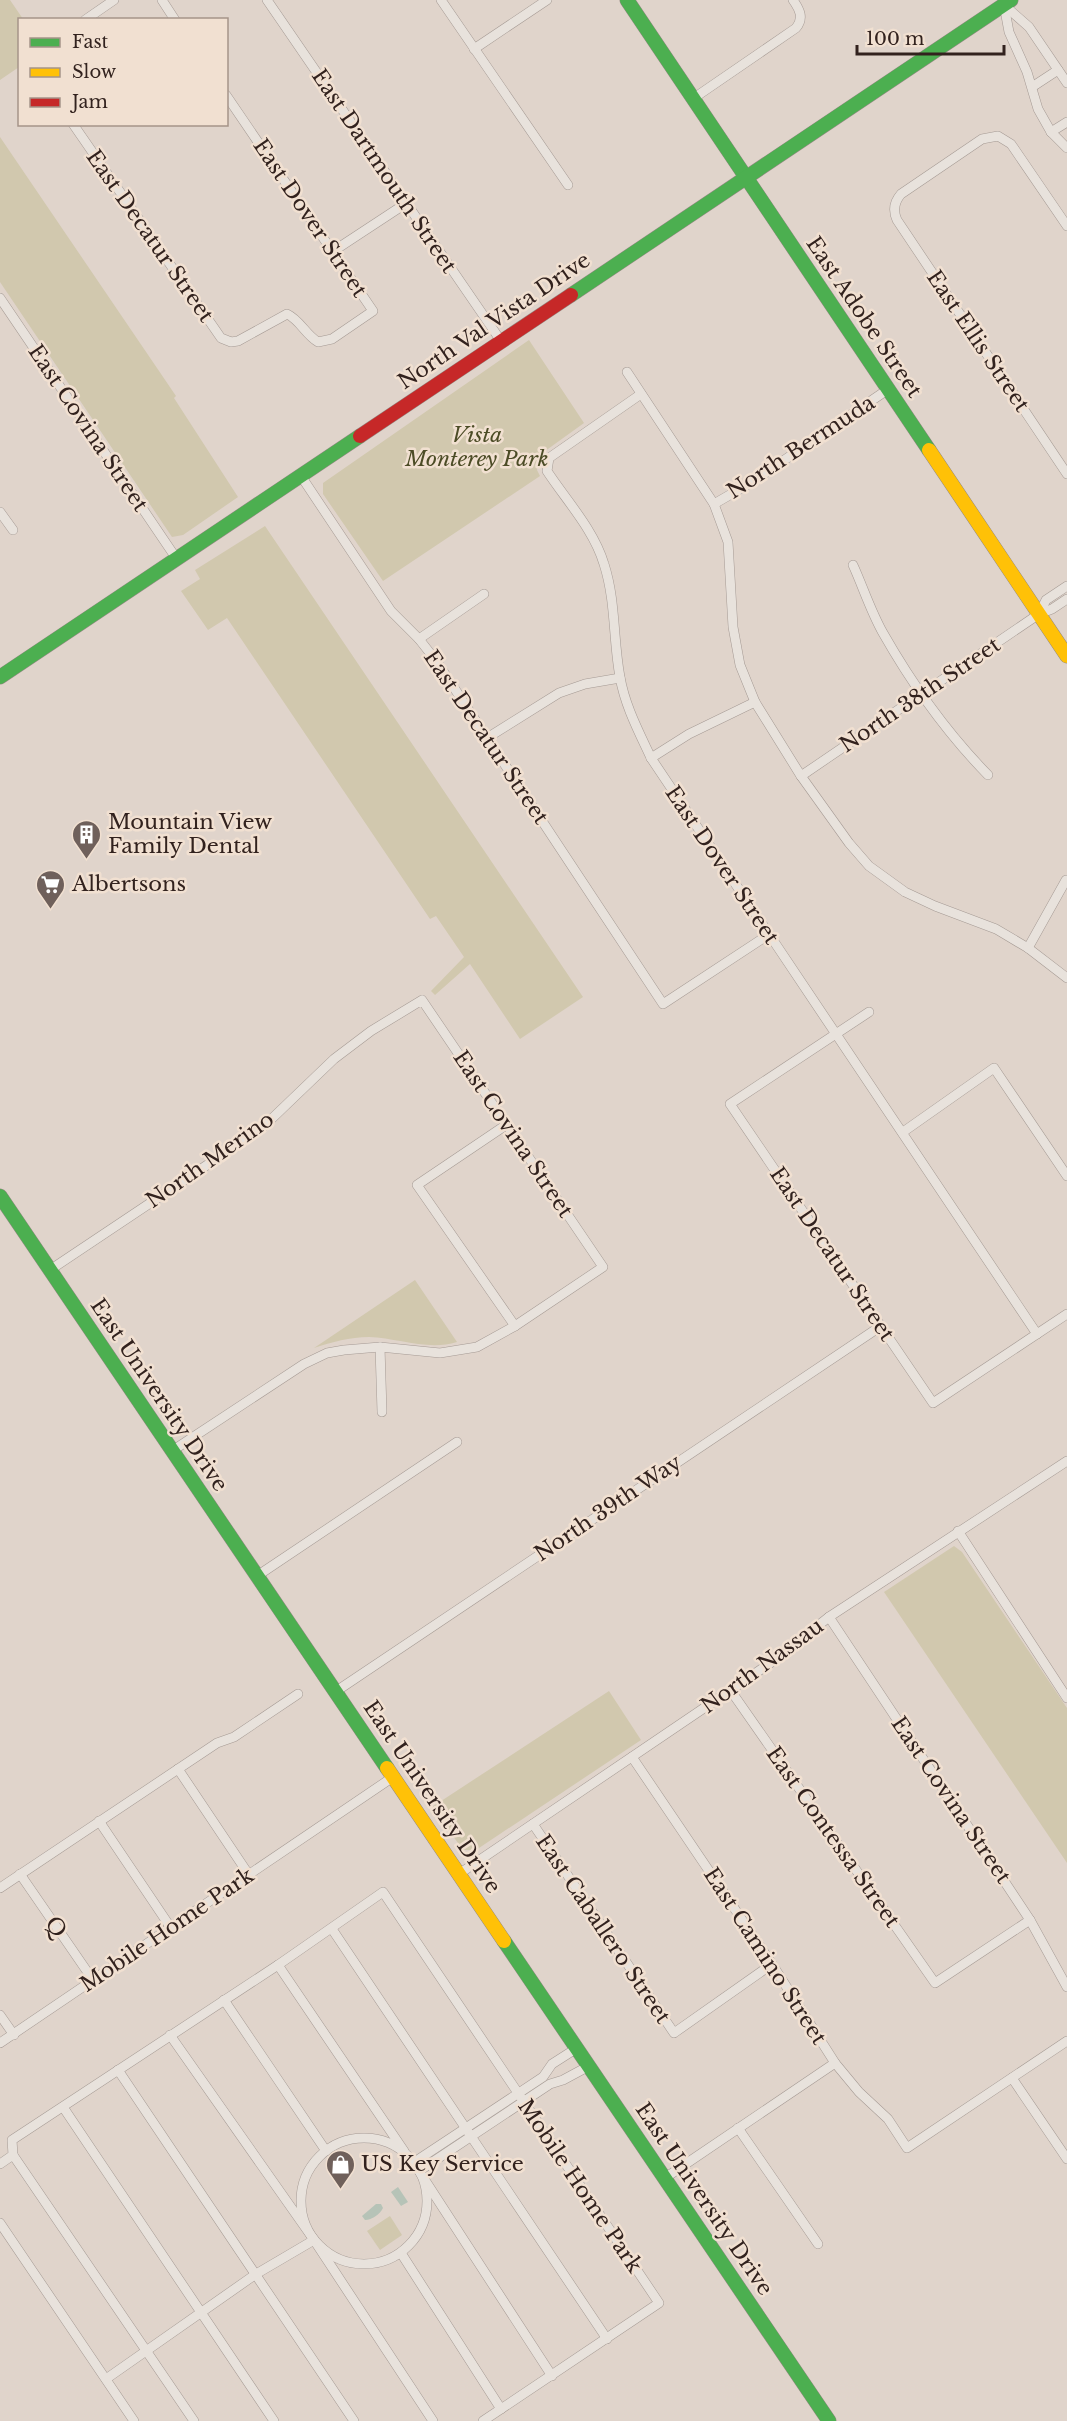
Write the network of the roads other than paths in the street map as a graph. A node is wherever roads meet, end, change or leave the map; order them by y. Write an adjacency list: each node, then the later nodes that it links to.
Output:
1 (114, 0): 9 (street)
2 (162, 0): 10 (street)
3 (267, 0): 23 (street, East Dartmouth Street)
4 (441, 0): 11 (street)
5 (547, 0): 11 (street)
6 (627, 0): 16 (main road, East Adobe Street)
7 (793, 0): 16 (street)
8 (1007, 2): 12 (street); 14 (street); 21 (main road, North Val Vista Drive)
9 (88, 18)
10 (174, 18)
11 (474, 49): 22 (street)
12 (1058, 70): 13 (street); 14 (street)
13 (1067, 83)
14 (1032, 87): 19 (street)
15 (228, 98): 25 (street, East Dover Street)
16 (694, 99): 21 (main road, East Adobe Street)
17 (1067, 122): 19 (street)
18 (75, 126): 27 (street, East Decatur Street)
19 (1051, 132): 20 (street)
20 (1067, 148)
21 (747, 177): 28 (main road, North Val Vista Drive); 30 (main road, East Adobe Street)
22 (568, 185)
23 (405, 204): 25 (street); 28 (street, East Dartmouth Street)
24 (1067, 226): 32 (street, East Ellis Street)
25 (332, 252): 27 (street, East Dover Street)
26 (0, 298): 37 (street, East Covina Street)
27 (373, 311)
28 (501, 341): 33 (main road, North Val Vista Drive)
29 (627, 372): 31 (street)
30 (887, 390): 34 (street, North Bermuda); 42 (main road, East Adobe Street)
31 (641, 394): 34 (street); 46 (street, East Dover Street)
32 (1067, 474)
33 (301, 476): 37 (main road, North Val Vista Drive); 43 (street, East Decatur Street)
34 (714, 504): 48 (street)
35 (0, 512): 36 (street)
36 (13, 530)
37 (176, 558): 45 (main road, North Val Vista Drive)
38 (853, 565): 47 (street)
39 (1067, 586): 42 (street, North 38th Street)
40 (484, 594): 43 (street)
41 (1067, 599): 42 (street, North 38th Street)
42 (1038, 614): 44 (main road, East Adobe Street); 47 (street, North 38th Street)
43 (419, 639): 49 (street, East Decatur Street)
44 (1067, 656)
45 (0, 677)
46 (620, 678): 49 (street); 50 (street, East Dover Street)
47 (921, 694): 51 (street); 52 (street, North 38th Street)
48 (754, 702): 50 (street); 52 (street)
49 (487, 738): 54 (street, East Decatur Street)
50 (651, 758): 54 (street, East Dover Street)
51 (988, 775)
52 (801, 776): 55 (street)
53 (1066, 880): 55 (street)
54 (768, 935): 59 (street, East Dover Street)
55 (1028, 948): 56 (street)
56 (1067, 978)
57 (422, 1000): 60 (street, East Covina Street); 64 (street, North Merino)
58 (869, 1012): 59 (street)
59 (836, 1033): 61 (street, East Dover Street); 67 (street, East Decatur Street)
60 (506, 1125): 66 (street, East Covina Street); 66 (street)
61 (903, 1132): 62 (street); 68 (street, East Dover Street)
62 (1067, 1176)
63 (0, 1196): 64 (main road, East University Drive)
64 (50, 1270): 72 (main road, East University Drive)
65 (1067, 1314): 68 (street)
66 (515, 1326): 69 (street)
67 (881, 1326): 68 (street, East Decatur Street); 78 (street, North 39th Way)
68 (1037, 1334)
69 (380, 1347): 70 (street); 72 (street)
70 (382, 1412)
71 (457, 1442): 75 (street)
72 (172, 1451): 75 (main road, East University Drive)
73 (1066, 1462): 74 (street, North Nassau)
74 (958, 1531): 76 (street, North Nassau); 80 (street)
75 (257, 1576): 78 (main road, East University Drive)
76 (829, 1617): 77 (street, North Nassau); 90 (street, East Covina Street)
77 (731, 1690): 81 (street, North Nassau); 90 (street, East Contessa Street)
78 (335, 1692): 83 (main road, East University Drive)
79 (298, 1694): 82 (street)
80 (1067, 1698)
81 (632, 1757): 85 (street, North Nassau); 93 (street, East Camino Street)
82 (178, 1769): 84 (street); 88 (street)
83 (393, 1777): 87 (main road, East University Drive); 88 (street, Mobile Home Park)
84 (99, 1821): 86 (street); 91 (street)
85 (533, 1824): 87 (street, North Nassau); 93 (street, East Caballero Street)
86 (20, 1874): 89 (street); 95 (street, Q)
87 (459, 1874): 103 (main road, East University Drive)
88 (249, 1875): 91 (street, Mobile Home Park)
89 (0, 1888)
90 (1030, 1920): 96 (street, East Covina Street)
91 (171, 1928): 95 (street, Mobile Home Park)
92 (332, 1929): 94 (street); 108 (street, Mobile Home Park); 111 (street)
93 (772, 1964): 104 (street, East Camino Street)
94 (278, 1965): 97 (street); 115 (street)
95 (93, 1980): 99 (street, Mobile Home Park)
96 (1067, 1987)
97 (224, 2000): 100 (street); 112 (street)
98 (0, 2014): 99 (street)
99 (14, 2035): 102 (street, Mobile Home Park)
100 (170, 2035): 106 (street); 119 (street)
101 (1067, 2041): 107 (street)
102 (0, 2043)
103 (577, 2048): 105 (main road, East University Drive); 108 (street)
104 (836, 2063): 107 (street, East Camino Street); 110 (street)
105 (589, 2066): 108 (street); 117 (main road, East University Drive)
106 (118, 2070): 109 (street); 122 (street)
107 (1012, 2078): 114 (street)
108 (520, 2098): 111 (street); 124 (street, Mobile Home Park)
109 (63, 2107): 113 (street); 123 (street)
110 (738, 2128): 117 (street); 120 (street)
111 (468, 2133): 115 (street); 124 (street)
112 (326, 2151): 115 (street); 119 (street)
113 (13, 2155): 116 (street); 125 (street)
114 (1067, 2159)
115 (413, 2163): 121 (street); 126 (street)
116 (0, 2164)
117 (665, 2178): 135 (main road, East University Drive)
118 (0, 2223): 127 (street)
119 (314, 2240): 121 (street); 122 (street); 133 (street)
120 (818, 2244)
121 (400, 2253): 128 (street)
122 (256, 2274): 123 (street); 132 (street)
123 (201, 2312): 125 (street); 131 (street)
124 (607, 2339): 126 (street, Mobile Home Park)
125 (146, 2351): 127 (street); 130 (street)
126 (552, 2376): 128 (street, Mobile Home Park)
127 (106, 2379): 129 (street)
128 (501, 2409): 134 (street, Mobile Home Park)
129 (134, 2421)
130 (194, 2421)
131 (274, 2421)
132 (354, 2421)
133 (433, 2421)
134 (483, 2421)
135 (830, 2421)

